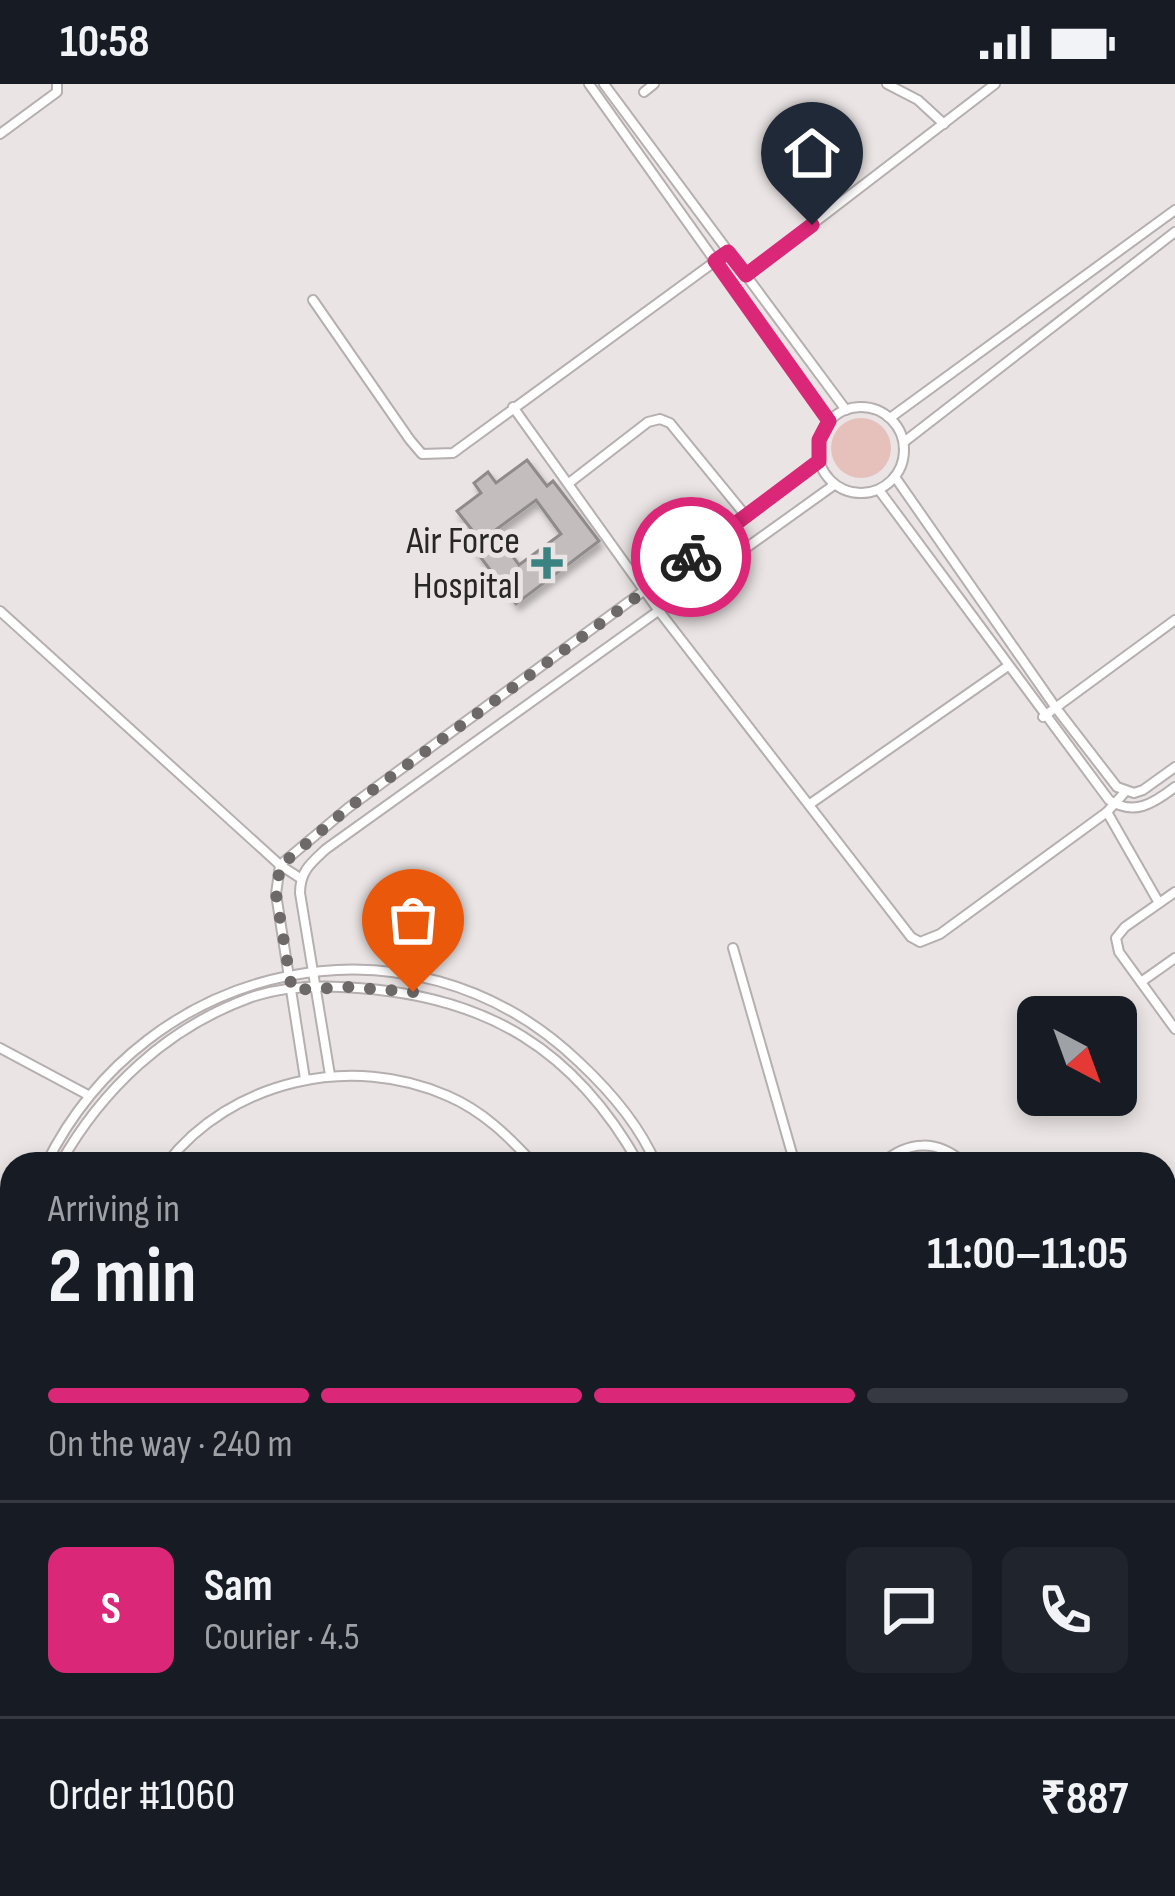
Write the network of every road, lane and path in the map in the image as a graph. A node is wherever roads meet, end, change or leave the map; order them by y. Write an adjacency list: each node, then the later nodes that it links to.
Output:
1 (58, 84): 9 (lane)
2 (589, 84): 13 (lane)
3 (604, 84): 12 (lane)
4 (654, 84): 7 (lane)
5 (887, 84): 8 (lane)
6 (995, 84): 8 (lane)
7 (644, 92)
8 (944, 124): 14 (lane)
9 (0, 134)
10 (1175, 210): 18 (lane)
11 (1175, 232): 20 (lane)
12 (728, 252): 13 (lane); 14 (lane)
13 (715, 261): 16 (lane); 19 (lane)
14 (746, 275): 17 (lane)
15 (313, 300): 16 (lane)
16 (513, 407): 23 (lane)
17 (846, 410): 18 (lane); 19 (lane)
18 (890, 418): 20 (lane)
19 (829, 421): 21 (lane)
20 (904, 442): 22 (lane)
21 (819, 461): 24 (lane); 26 (lane)
22 (895, 477): 25 (lane); 32 (lane)
23 (569, 483): 26 (lane); 27 (lane)
24 (834, 485): 25 (lane); 29 (lane)
25 (878, 490): 31 (lane)
26 (746, 516): 27 (lane)
27 (645, 592): 29 (lane); 40 (lane)
28 (0, 611): 40 (lane)
29 (659, 611): 37 (lane); 41 (lane)
30 (1175, 620): 32 (lane)
31 (1008, 666): 33 (lane); 37 (lane)
32 (1056, 708): 33 (lane); 36 (lane)
33 (1043, 717): 38 (lane)
34 (1175, 767): 36 (lane)
35 (1175, 788): 38 (lane)
36 (1125, 792): 38 (lane)
37 (810, 804): 39 (lane)
38 (1115, 805): 39 (lane)
39 (1107, 812): 43 (lane)
40 (280, 866): 41 (lane); 47 (lane)
41 (300, 878): 46 (lane)
42 (1175, 892): 43 (lane)
43 (1159, 903): 48 (lane)
44 (733, 948): 62 (lane)
45 (1175, 958): 48 (lane)
46 (314, 969): 47 (lane); 49 (lane); 61 (lane)
47 (289, 975): 50 (lane); 55 (lane)
48 (1141, 982): 51 (lane)
49 (318, 988): 50 (lane); 53 (lane); 60 (lane)
50 (292, 990): 54 (lane); 57 (lane)
51 (1175, 1029)
52 (0, 1048): 55 (lane)
53 (330, 1075): 54 (lane); 59 (lane)
54 (305, 1079): 58 (lane)
55 (88, 1095): 56 (lane)
56 (53, 1152)
57 (68, 1152)
58 (179, 1152)
59 (523, 1152)
60 (631, 1152)
61 (649, 1152)
62 (792, 1152)
63 (895, 1152): 64 (lane)
64 (950, 1152)

